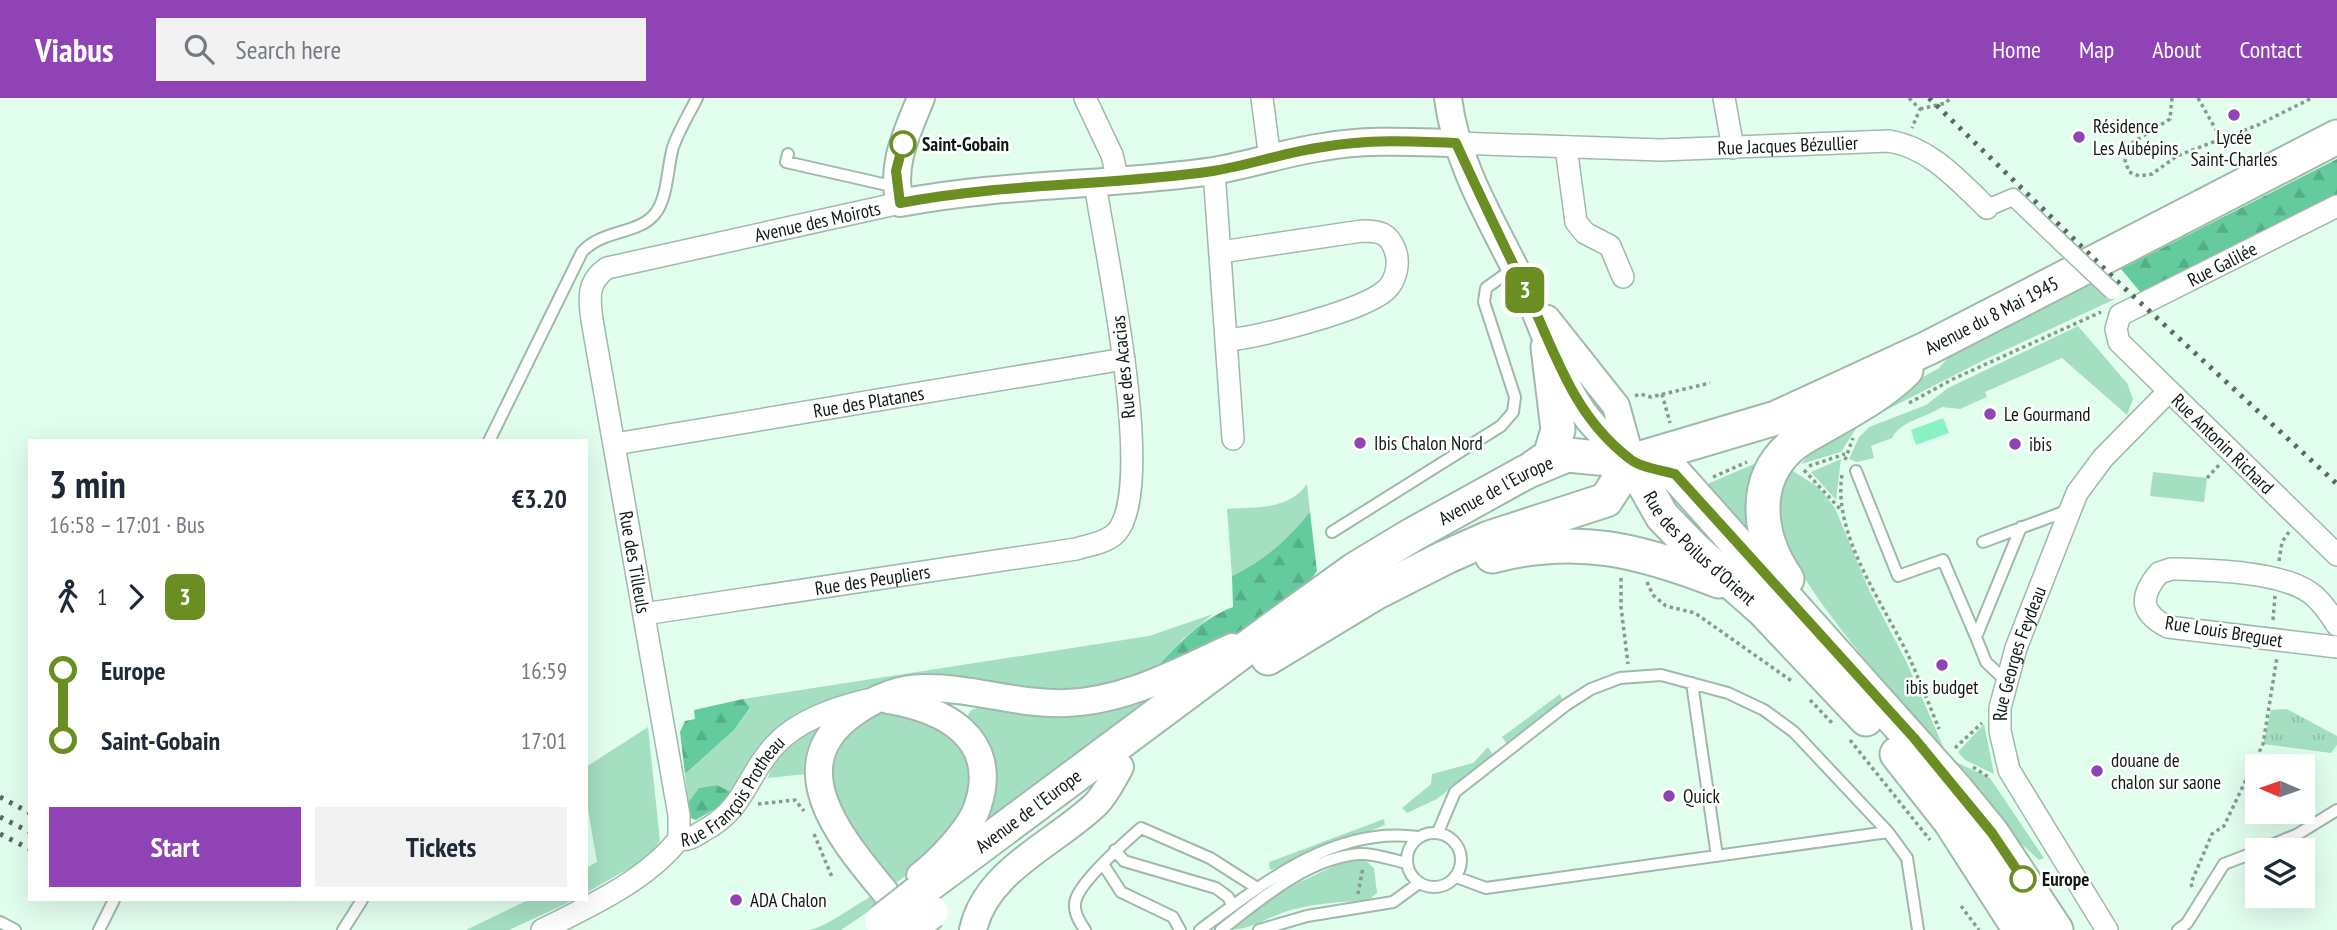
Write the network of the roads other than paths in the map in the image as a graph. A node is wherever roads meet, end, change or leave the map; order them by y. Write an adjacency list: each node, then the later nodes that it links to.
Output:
1 (697, 98): 30 (lane)
2 (921, 98): 15 (street)
3 (1085, 98): 14 (street, Rue des Acacias)
4 (1262, 98): 12 (street)
5 (1448, 98): 8 (street)
6 (1724, 98): 10 (street)
7 (2337, 137): 27 (main road, Avenue du 8 Mai 1945)
8 (1456, 143): 9 (street, Rue Jacques Bézullier); 12 (street, Rue Jacques Bézullier); 19 (street)
9 (1566, 147): 10 (street, Rue Jacques Bézullier); 20 (street)
10 (1733, 148): 17 (street, Rue Jacques Bézullier)
11 (788, 154): 15 (lane)
12 (1270, 159): 13 (street, Rue Jacques Bézullier)
13 (1214, 171): 14 (street, Rue Jacques Bézullier); 18 (street)
14 (1107, 181): 15 (street, Avenue des Moirots); 28 (street, Rue des Acacias)
15 (898, 195): 21 (street, Avenue des Moirots)
16 (2337, 206): 23 (street, Rue Galilée)
17 (1987, 208): 23 (street, bridge)
18 (1221, 252): 25 (street); 25 (street)
19 (1514, 268): 22 (street); 38 (lane)
20 (1623, 277)
21 (591, 286): 32 (street, Rue des Tilleuls)
22 (1528, 295): 26 (street); 33 (street)
23 (2121, 300): 24 (street, Rue Galilée)
24 (2116, 329): 29 (street, Rue Antonin Richard)
25 (1227, 340): 31 (street)
26 (1548, 347): 33 (street); 35 (main road)
27 (1928, 348): 33 (main road, Avenue du 8 Mai 1945); 47 (main road)
28 (1124, 359): 32 (street, Rue des Platanes); 39 (street, Rue des Acacias)
29 (2169, 391): 36 (street, Rue Georges Feydeau); 41 (street, Rue Antonin Richard)
30 (490, 439)
31 (1233, 439)
32 (615, 444): 44 (street, Rue des Tilleuls)
33 (1632, 461): 35 (main road, Avenue de l'Europe); 42 (main road, Avenue de l'Europe); 43 (main road, Rue des Poilus d'Orient); 47 (main road, Rue des Poilus d'Orient)
34 (1856, 471): 48 (lane)
35 (1526, 472): 46 (main road, Avenue de l'Europe)
36 (2069, 510): 37 (lane); 50 (street, Rue Georges Feydeau)
37 (2021, 527): 40 (lane); 48 (lane)
38 (1332, 531)
39 (1101, 542): 44 (street, Rue des Peupliers)
40 (1983, 542)
41 (2337, 555)
42 (1446, 557): 43 (main road); 53 (main road, Avenue de l'Europe)
43 (1735, 587): 85 (main road, Rue des Poilus d'Orient)
44 (644, 614): 59 (street, Rue des Tilleuls)
45 (2337, 625): 49 (street, Rue Louis Breguet)
46 (1271, 630): 52 (street); 71 (main road, Avenue de l'Europe)
47 (1824, 637): 86 (main road, Rue des Poilus d'Orient)
48 (1976, 638): 50 (lane)
49 (2337, 647)
50 (2005, 680): 87 (street, Rue Georges Feydeau)
51 (1692, 682): 55 (lane); 56 (lane); 61 (lane)
52 (876, 698): 59 (street, Rue François Protheau); 71 (street); 71 (street)
53 (1120, 768): 71 (main road, Avenue de l'Europe); 78 (street)
54 (2337, 810): 58 (lane)
55 (1438, 832): 57 (lane); 65 (lane)
56 (1888, 832): 61 (lane); 84 (lane)
57 (1418, 837): 63 (lane); 67 (lane)
58 (2289, 838)
59 (679, 839): 73 (street, Rue François Protheau)
60 (1115, 850): 64 (lane); 67 (lane); 70 (lane)
61 (1717, 856): 65 (lane)
62 (2245, 856): 88 (lane)
63 (1407, 863): 66 (lane); 82 (lane)
64 (1103, 864): 79 (lane); 80 (lane)
65 (1456, 877): 66 (lane)
66 (1419, 883): 83 (lane)
67 (1257, 888): 70 (lane)
68 (114, 901): 75 (lane)
69 (361, 901): 76 (lane)
70 (1233, 906): 81 (lane)
71 (901, 909)
72 (0, 922): 74 (lane)
73 (564, 925): 77 (street, Rue François Protheau)
74 (15, 930)
75 (99, 930)
76 (342, 930)
77 (542, 930)
78 (973, 930)
79 (1085, 930)
80 (1180, 930)
81 (1200, 930)
82 (1221, 930)
83 (1259, 930)
84 (1918, 930)
85 (2020, 930)
86 (2056, 930)
87 (2108, 930)
88 (2178, 930)

